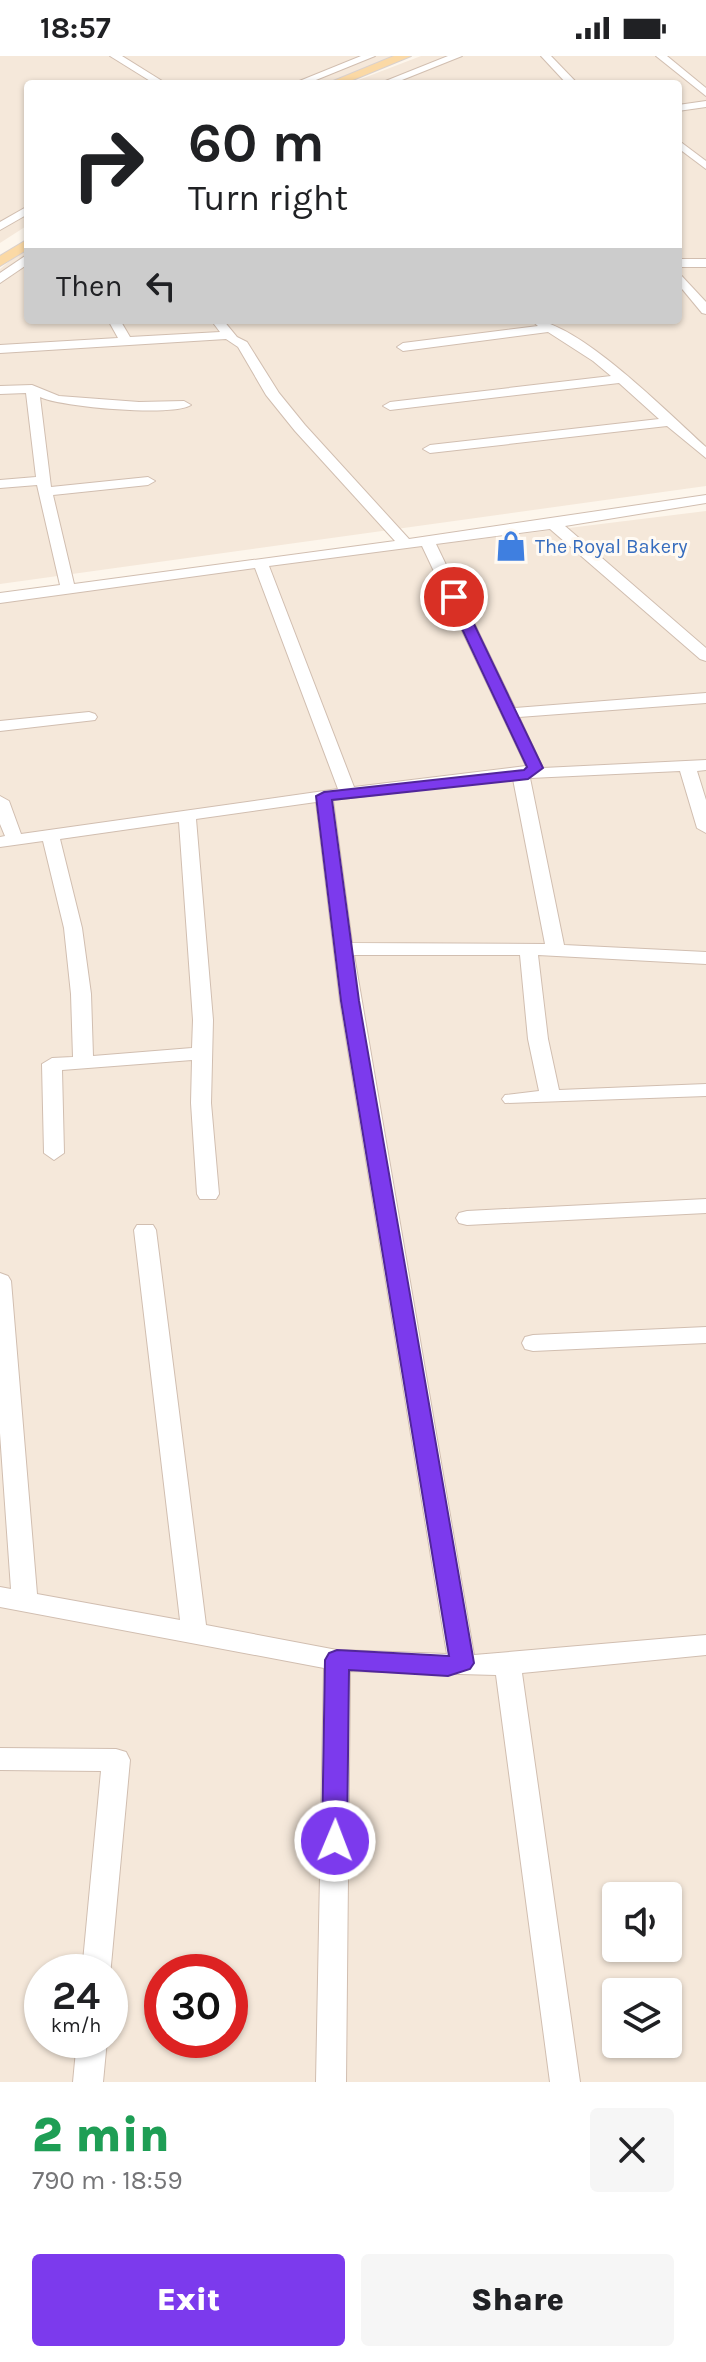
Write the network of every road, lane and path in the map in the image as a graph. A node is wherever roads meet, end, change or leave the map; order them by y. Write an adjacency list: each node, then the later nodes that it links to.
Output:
1 (115, 56): 10 (street)
2 (370, 56): 9 (street)
3 (405, 56): 12 (main road)
4 (424, 56): 13 (main road)
5 (457, 56): 14 (street)
6 (546, 56): 15 (street)
7 (661, 56): 16 (street)
8 (331, 62): 9 (street)
9 (342, 67): 11 (street)
10 (155, 80)
11 (308, 80)
12 (342, 80)
13 (362, 80)
14 (394, 80)
15 (569, 80)
16 (706, 93)
17 (706, 104): 18 (street)
18 (682, 107)
19 (682, 146): 20 (street)
20 (706, 166)
21 (24, 211): 22 (street)
22 (3, 223)
23 (24, 232): 25 (main road)
24 (24, 246): 27 (main road)
25 (0, 248)
26 (24, 261): 30 (street)
27 (0, 262)
28 (682, 263): 29 (street)
29 (706, 263)
30 (0, 279)
31 (683, 292): 32 (street)
32 (706, 310)
33 (116, 324): 38 (street)
34 (220, 324): 37 (street)
35 (544, 324): 36 (street)
36 (551, 328): 39 (street); 41 (street)
37 (230, 335): 38 (street); 55 (street)
38 (126, 342): 40 (street)
39 (403, 347)
40 (0, 349)
41 (621, 379): 45 (street); 46 (street)
42 (32, 389): 43 (street); 44 (street); 51 (street)
43 (0, 390)
44 (184, 405)
45 (390, 406)
46 (670, 422): 47 (street); 48 (street)
47 (430, 449)
48 (706, 454)
49 (148, 481): 51 (street)
50 (0, 484): 51 (street)
51 (45, 486): 57 (street)
52 (706, 499): 53 (street)
53 (553, 524): 54 (street); 59 (street)
54 (427, 540): 55 (street); 61 (street)
55 (404, 542): 56 (street)
56 (260, 563): 57 (street); 67 (street)
57 (68, 588): 58 (street)
58 (0, 598)
59 (706, 656)
60 (706, 698): 61 (street)
61 (509, 713): 66 (street)
62 (89, 717): 63 (street)
63 (0, 726)
64 (706, 765): 65 (street)
65 (687, 766): 66 (street); 71 (street)
66 (528, 774): 67 (street); 76 (street)
67 (348, 793): 68 (street)
68 (324, 796): 70 (street); 74 (street)
69 (0, 801): 73 (street)
70 (187, 815): 72 (street); 78 (street)
71 (706, 828)
72 (50, 835): 73 (street); 79 (street)
73 (8, 841)
74 (345, 949): 75 (street); 96 (street)
75 (528, 949): 76 (street); 81 (street)
76 (556, 950): 77 (street)
77 (706, 958)
78 (202, 1053): 79 (street); 84 (street)
79 (83, 1063): 83 (street)
80 (706, 1090): 81 (street)
81 (550, 1097): 82 (street)
82 (512, 1099)
83 (54, 1153)
84 (208, 1194)
85 (706, 1206): 86 (street)
86 (467, 1218)
87 (145, 1230): 92 (street)
88 (0, 1281): 91 (street)
89 (706, 1335): 90 (street)
90 (533, 1343)
91 (13, 1600): 92 (street)
92 (194, 1633): 94 (street)
93 (706, 1645): 95 (street)
94 (337, 1660): 96 (street); 101 (street)
95 (507, 1662): 96 (street); 102 (street)
96 (462, 1663)
97 (0, 1759): 98 (street)
98 (99, 1954)
99 (90, 2058): 100 (street)
100 (88, 2082)
101 (331, 2082)
102 (565, 2082)

